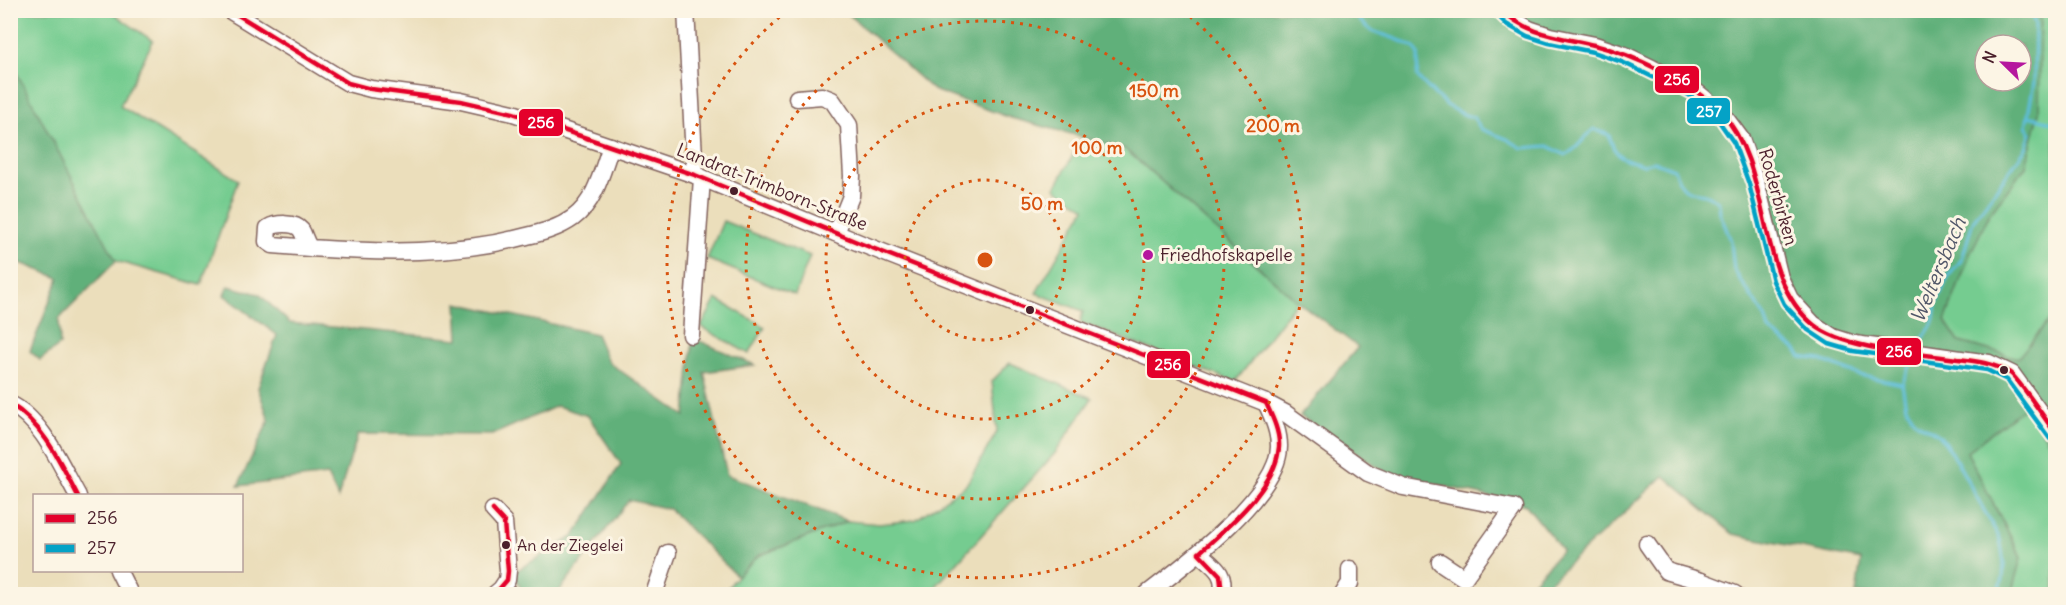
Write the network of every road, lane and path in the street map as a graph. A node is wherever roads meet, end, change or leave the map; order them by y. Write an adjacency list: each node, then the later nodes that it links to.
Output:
1 (229, 10): 5 (street, Landrat-Trimborn-Straße)
2 (686, 10): 6 (street)
3 (1502, 10): 12 (street, Roderbirken)
4 (797, 98): 7 (street)
5 (611, 146): 6 (street, Landrat-Trimborn-Straße); 8 (street)
6 (698, 176): 7 (street, Landrat-Trimborn-Straße); 9 (street)
7 (836, 233): 10 (street, Landrat-Trimborn-Straße)
8 (310, 248)
9 (691, 335)
10 (1266, 402): 17 (street); 18 (street, Landrat-Trimborn-Straße)
11 (10, 404): 13 (street)
12 (2055, 435)
13 (77, 494)
14 (494, 510): 23 (street)
15 (1647, 544): 21 (street)
16 (668, 553): 24 (street)
17 (1199, 553): 25 (street); 26 (street)
18 (1440, 562)
19 (1350, 569): 27 (street)
20 (119, 572): 22 (street)
21 (1698, 588): 28 (street)
22 (130, 594)
23 (495, 594)
24 (654, 594)
25 (1147, 594)
26 (1222, 594)
27 (1342, 594)
28 (1735, 594)

